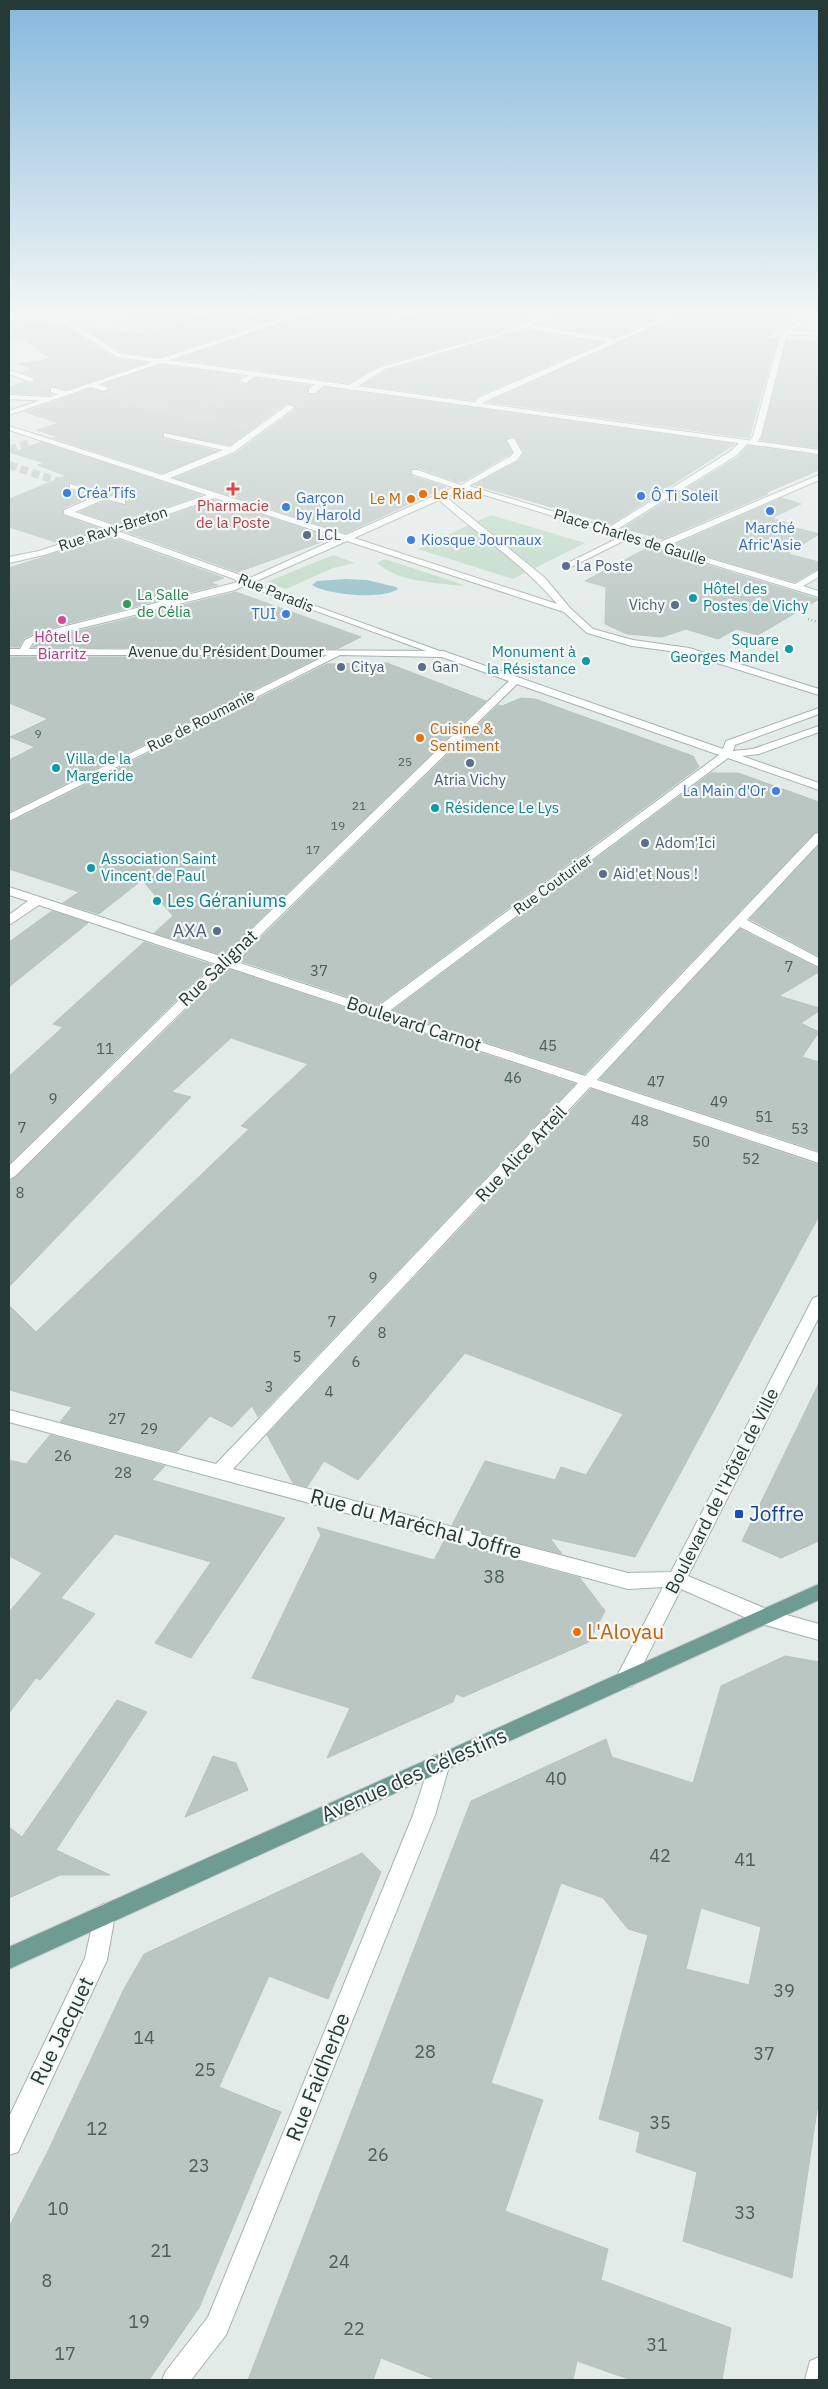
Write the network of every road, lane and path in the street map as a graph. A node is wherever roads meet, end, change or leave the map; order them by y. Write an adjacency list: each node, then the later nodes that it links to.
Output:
1 (265, 426): 10 (street)
2 (634, 426): 8 (street)
3 (759, 426): 8 (street)
4 (9, 428): 6 (street)
5 (167, 435): 10 (street)
6 (41, 439): 9 (street); 14 (street)
7 (511, 440): 16 (street)
8 (748, 442): 11 (street); 24 (street)
9 (29, 443)
10 (231, 450): 14 (street)
11 (819, 452)
12 (415, 472): 16 (street, Place Charles de Gaulle)
13 (819, 477): 27 (street)
14 (163, 478): 17 (street)
15 (73, 486): 18 (street)
16 (462, 487): 19 (street); 24 (street, Place Charles de Gaulle)
17 (216, 495): 22 (street, Rue Ravy-Breton); 25 (street)
18 (105, 496): 20 (street); 23 (street, Rue Paradis)
19 (441, 497): 25 (street); 34 (street)
20 (122, 502)
21 (150, 511): 22 (street)
22 (159, 514): 23 (street, Rue Ravy-Breton)
23 (112, 530): 28 (street, Rue Ravy-Breton); 31 (street, Rue Paradis)
24 (609, 531): 26 (street, Place Charles de Gaulle)
25 (348, 537): 31 (street); 34 (street)
26 (627, 537): 27 (street, Place Charles de Gaulle); 29 (street)
27 (659, 546): 32 (street, Place Charles de Gaulle)
28 (9, 560)
29 (566, 566)
30 (819, 573): 32 (street)
31 (244, 583): 38 (street); 40 (street, Rue Paradis)
32 (796, 587): 33 (street, Place Charles de Gaulle)
33 (819, 594)
34 (567, 610): 42 (street)
35 (808, 619): 36 (path)
36 (818, 622)
37 (9, 652): 38 (street, Avenue du Président Doumer)
38 (23, 652): 39 (street, Avenue du Président Doumer)
39 (340, 652): 40 (street, Avenue du Président Doumer); 47 (street, Rue de Roumanie)
40 (443, 654): 41 (street)
41 (516, 680): 45 (street); 53 (street, Rue Salignat)
42 (819, 692)
43 (819, 712): 45 (street)
44 (819, 729): 45 (street)
45 (726, 755): 46 (street); 55 (street, Rue Couturier)
46 (819, 787)
47 (9, 818)
48 (819, 836): 52 (street, Rue Alice Arteil)
49 (9, 890): 50 (street, Boulevard Carnot)
50 (38, 900): 51 (street); 53 (street, Boulevard Carnot)
51 (9, 921)
52 (739, 921): 54 (street); 56 (street, Rue Alice Arteil)
53 (225, 961): 55 (street, Boulevard Carnot); 58 (street, Rue Salignat)
54 (819, 963)
55 (379, 1012): 56 (street, Boulevard Carnot)
56 (589, 1082): 57 (street, Boulevard Carnot); 61 (street, Rue Alice Arteil)
57 (819, 1158)
58 (9, 1174)
59 (819, 1302): 62 (street, Boulevard de l'Hôtel de Ville)
60 (9, 1416): 61 (street, Rue du Maréchal Joffre)
61 (220, 1471): 62 (street, Rue du Maréchal Joffre)
62 (676, 1579): 64 (street, Rue du Maréchal Joffre); 66 (street, Boulevard de l'Hôtel de Ville)
63 (819, 1592): 64 (main road, Avenue des Célestins)
64 (765, 1617): 65 (street, Rue du Maréchal Joffre); 66 (main road, Avenue des Célestins)
65 (819, 1632)
66 (625, 1680): 67 (main road, Avenue des Célestins)
67 (440, 1763): 68 (main road, Avenue des Célestins); 72 (street, Rue Faidherbe)
68 (104, 1915): 69 (main road, Avenue des Célestins); 70 (street, Rue Jacquet)
69 (9, 1958)
70 (9, 2143)
71 (819, 2370): 73 (street)
72 (175, 2380)
73 (818, 2380)

